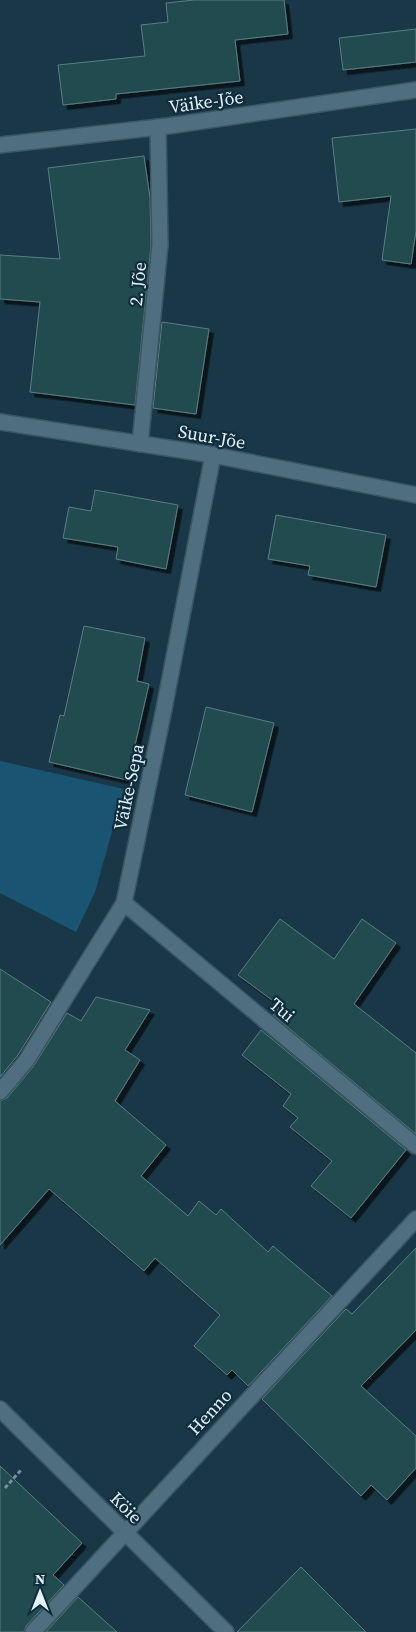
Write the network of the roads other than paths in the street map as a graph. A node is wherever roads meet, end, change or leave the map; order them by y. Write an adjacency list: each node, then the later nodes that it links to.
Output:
1 (416, 90): 2 (street, Väike-Jõe)
2 (158, 127): 3 (street, Väike-Jõe); 5 (street, 2. Jõe)
3 (0, 145)
4 (0, 422): 5 (street, Suur-Jõe)
5 (140, 444): 6 (street, Suur-Jõe)
6 (213, 455): 7 (street, Suur-Jõe); 8 (street, Väike-Sepa)
7 (416, 495)
8 (124, 903): 9 (street, Väike-Sepa); 10 (street, Tui)
9 (0, 1092)
10 (416, 1146)
11 (416, 1219): 13 (street, Henno)
12 (0, 1409): 13 (street, Köie)
13 (124, 1532): 14 (street, Henno); 15 (street, Köie)
14 (33, 1632)
15 (226, 1632)

